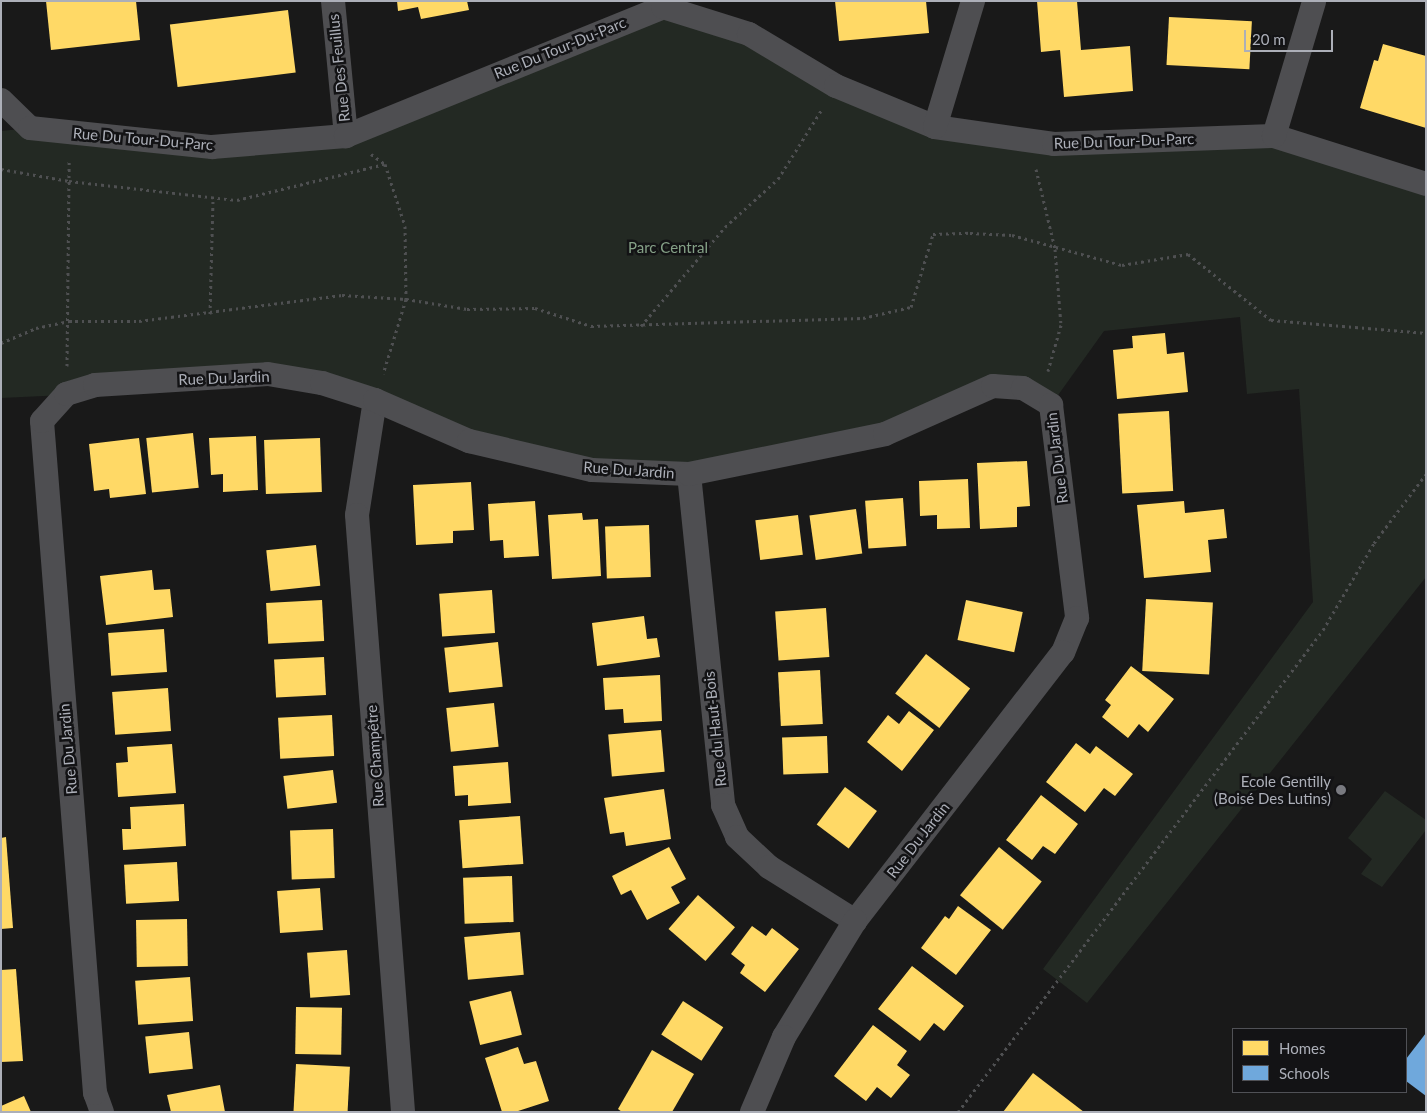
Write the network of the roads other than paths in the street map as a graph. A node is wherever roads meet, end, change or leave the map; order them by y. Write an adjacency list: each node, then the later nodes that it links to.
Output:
1 (333, 1): 7 (street, Rue Des Feuillus)
2 (973, 1): 6 (street)
3 (1319, 2): 8 (street)
4 (662, 4): 6 (street, Rue Du Tour-Du-Parc); 7 (street, Rue Du Tour-Du-Parc)
5 (1, 100): 7 (street, Rue Du Tour-Du-Parc)
6 (934, 127): 8 (street, Rue Du Tour-Du-Parc)
7 (346, 136)
8 (1274, 136): 9 (street, Rue Du Tour-Du-Parc)
9 (1426, 184)
10 (375, 400): 11 (street, Rue Du Jardin); 13 (street, Rue Du Jardin); 14 (street, Rue Champêtre)
11 (689, 474): 12 (street, Rue du Haut-Bois); 12 (street, Rue Du Jardin)
12 (855, 921): 15 (street, Rue Du Jardin)
13 (102, 1112)
14 (403, 1112)
15 (752, 1112)

